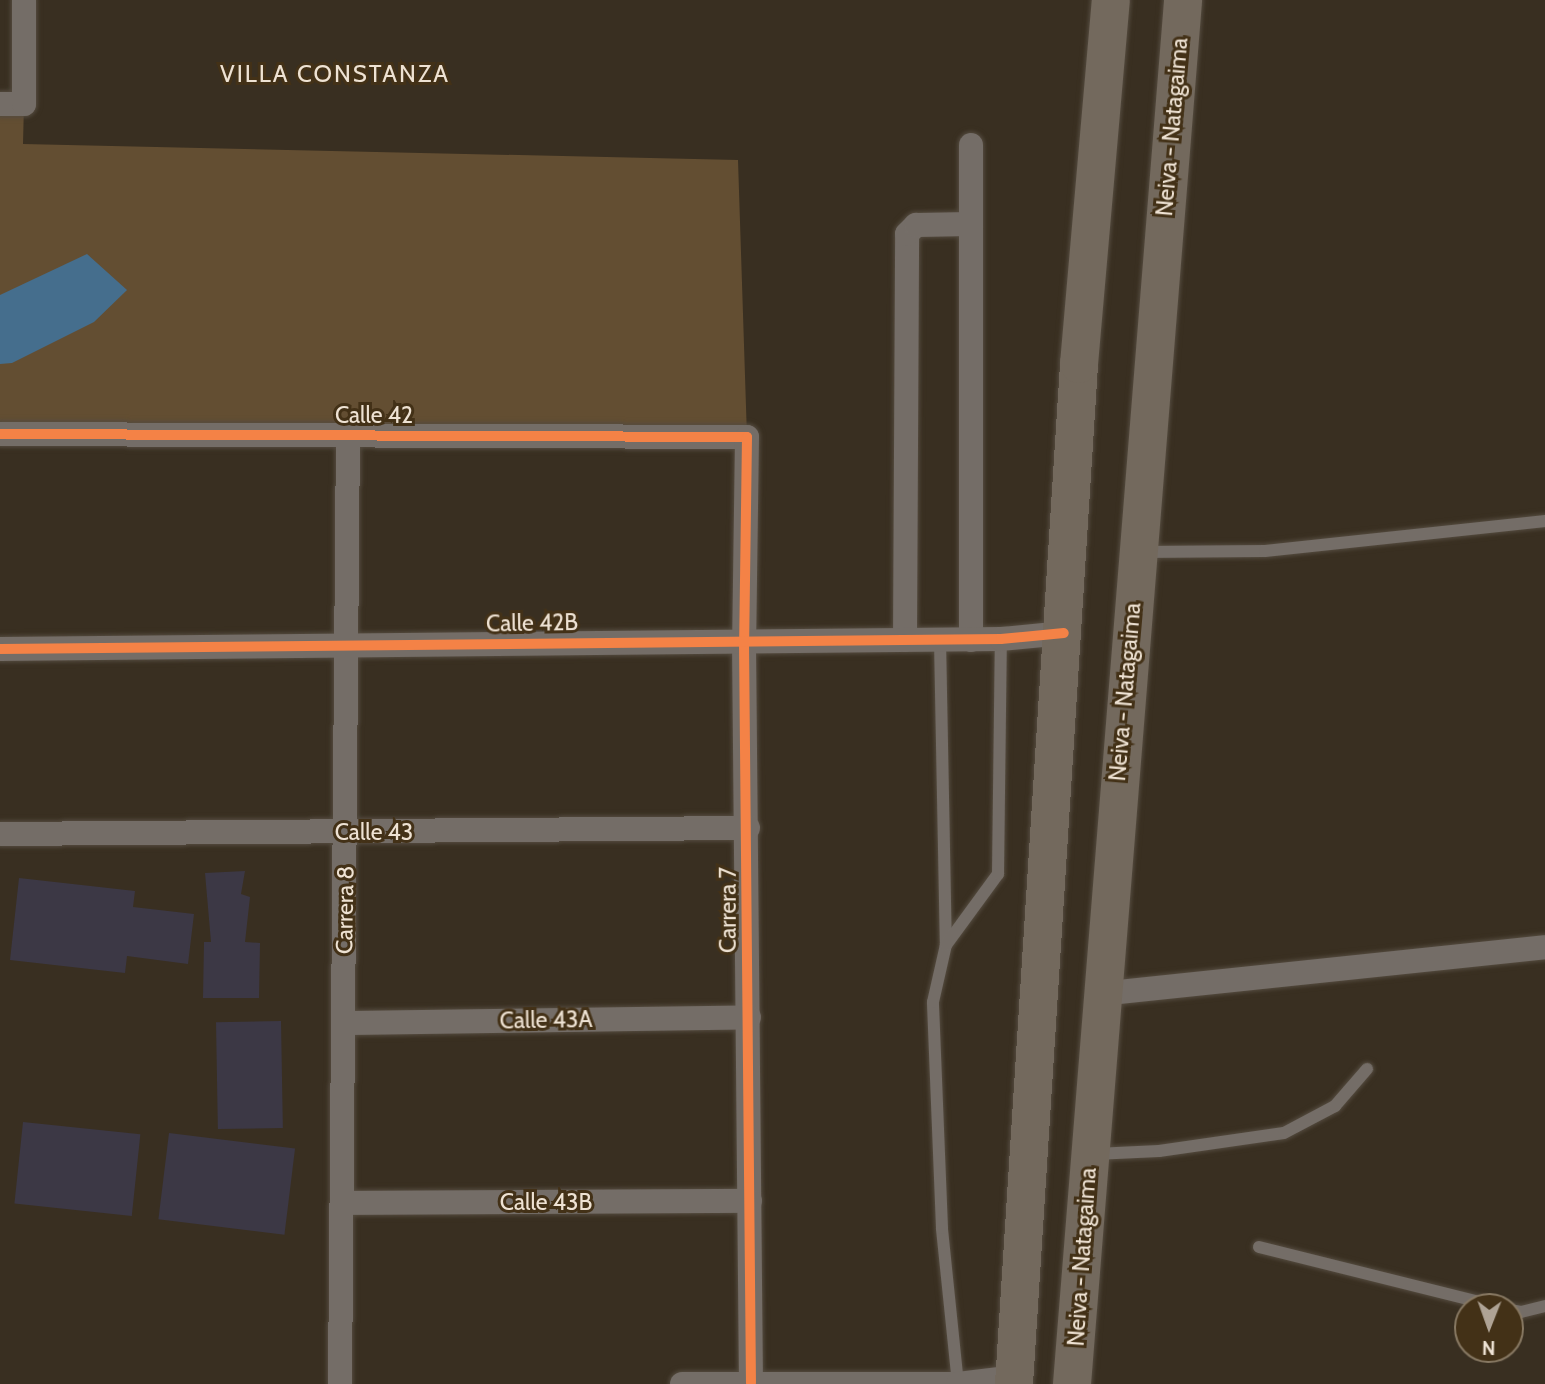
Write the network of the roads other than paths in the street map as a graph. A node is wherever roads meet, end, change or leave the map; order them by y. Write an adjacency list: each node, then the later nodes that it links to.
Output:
1 (24, 0): 4 (street)
2 (1111, 0): 12 (highway)
3 (1182, 0): 11 (highway, Neiva - Natagaima)
4 (12, 104)
5 (971, 145): 6 (street)
6 (971, 224): 13 (street); 15 (street)
7 (0, 434): 8 (street, Calle 42)
8 (348, 436): 9 (street, Calle 42); 18 (street, Carrera 8)
9 (747, 437): 17 (street, Carrera 7)
10 (1545, 521): 11 (lane)
11 (1136, 552): 25 (highway, Neiva - Natagaima)
12 (1064, 633): 14 (street, Calle 42B); 36 (highway)
13 (971, 639): 14 (street, Calle 42B); 16 (street, Calle 42B)
14 (1001, 639): 23 (lane)
15 (905, 640): 16 (street, Calle 42B); 17 (street, Calle 42B)
16 (940, 640): 23 (lane)
17 (744, 642): 18 (street, Calle 42B); 20 (street, Carrera 7)
18 (348, 646): 19 (street, Calle 42B); 21 (street, Carrera 8)
19 (0, 649)
20 (748, 828): 21 (street, Calle 43); 26 (street, Carrera 7)
21 (346, 832): 22 (street, Calle 43); 27 (street, Carrera 8)
22 (0, 834)
23 (946, 945): 40 (lane)
24 (1545, 947): 25 (street)
25 (1100, 994): 29 (highway, Neiva - Natagaima)
26 (749, 1017): 27 (street, Calle 43A); 30 (street, Carrera 7)
27 (344, 1023): 31 (street, Carrera 8)
28 (1367, 1069): 29 (lane)
29 (1089, 1154): 41 (highway, Neiva - Natagaima)
30 (750, 1201): 31 (street, Calle 43B); 37 (street, Carrera 7)
31 (342, 1203): 38 (street, Carrera 8)
32 (1259, 1247): 33 (lane)
33 (1454, 1296)
34 (1545, 1306): 35 (lane)
35 (1524, 1311)
36 (1014, 1380): 40 (street)
37 (751, 1383): 39 (street); 40 (street)
38 (340, 1384)
39 (682, 1384)
40 (958, 1384)
41 (1072, 1384)

